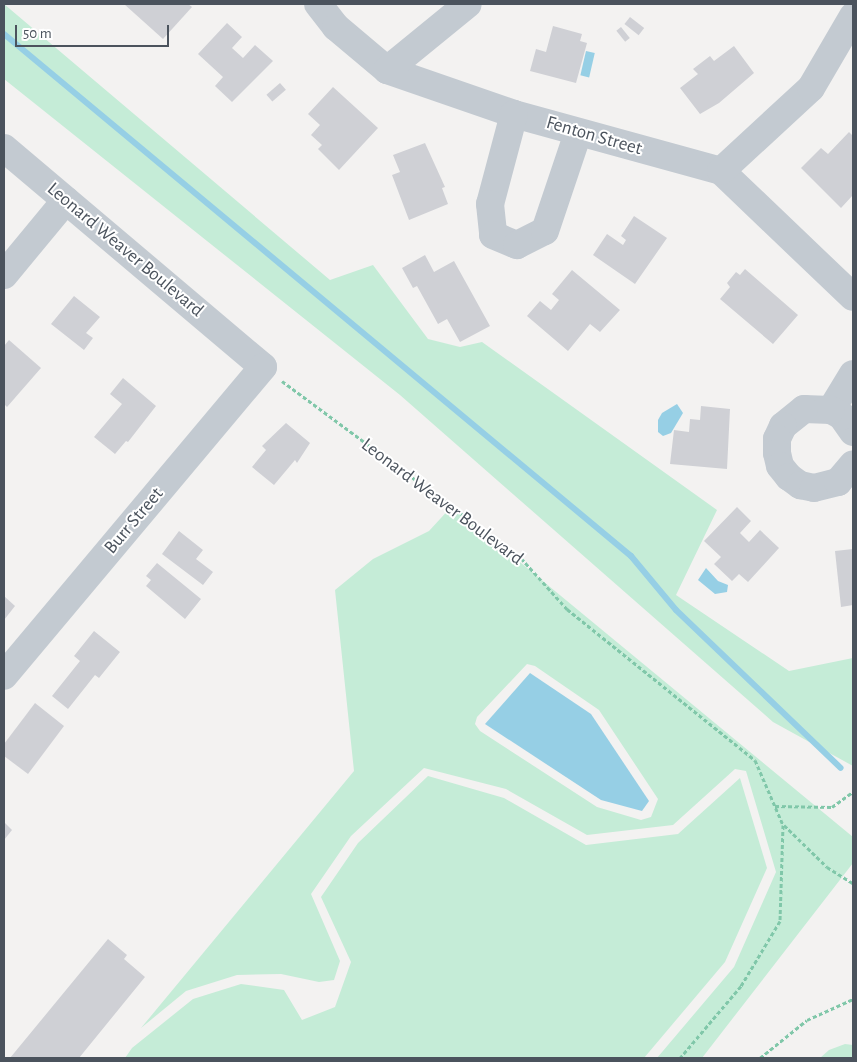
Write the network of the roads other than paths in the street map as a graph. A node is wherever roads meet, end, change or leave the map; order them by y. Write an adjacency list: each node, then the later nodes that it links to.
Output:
1 (318, 4): 4 (street, Fenton Street)
2 (468, 4): 4 (street)
3 (853, 16): 8 (street)
4 (387, 70): 5 (street, Fenton Street)
5 (514, 114): 6 (street, Fenton Street); 6 (street)
6 (578, 133): 8 (street, Fenton Street)
7 (4, 148): 9 (street, Leonard Weaver Boulevard)
8 (721, 171): 11 (street, Fenton Street)
9 (66, 200): 10 (street); 12 (street, Leonard Weaver Boulevard)
10 (4, 275)
11 (853, 297)
12 (263, 367): 17 (street, Burr Street)
13 (853, 374): 14 (street)
14 (831, 410): 15 (street); 16 (street)
15 (853, 432)
16 (853, 464)
17 (4, 676)

